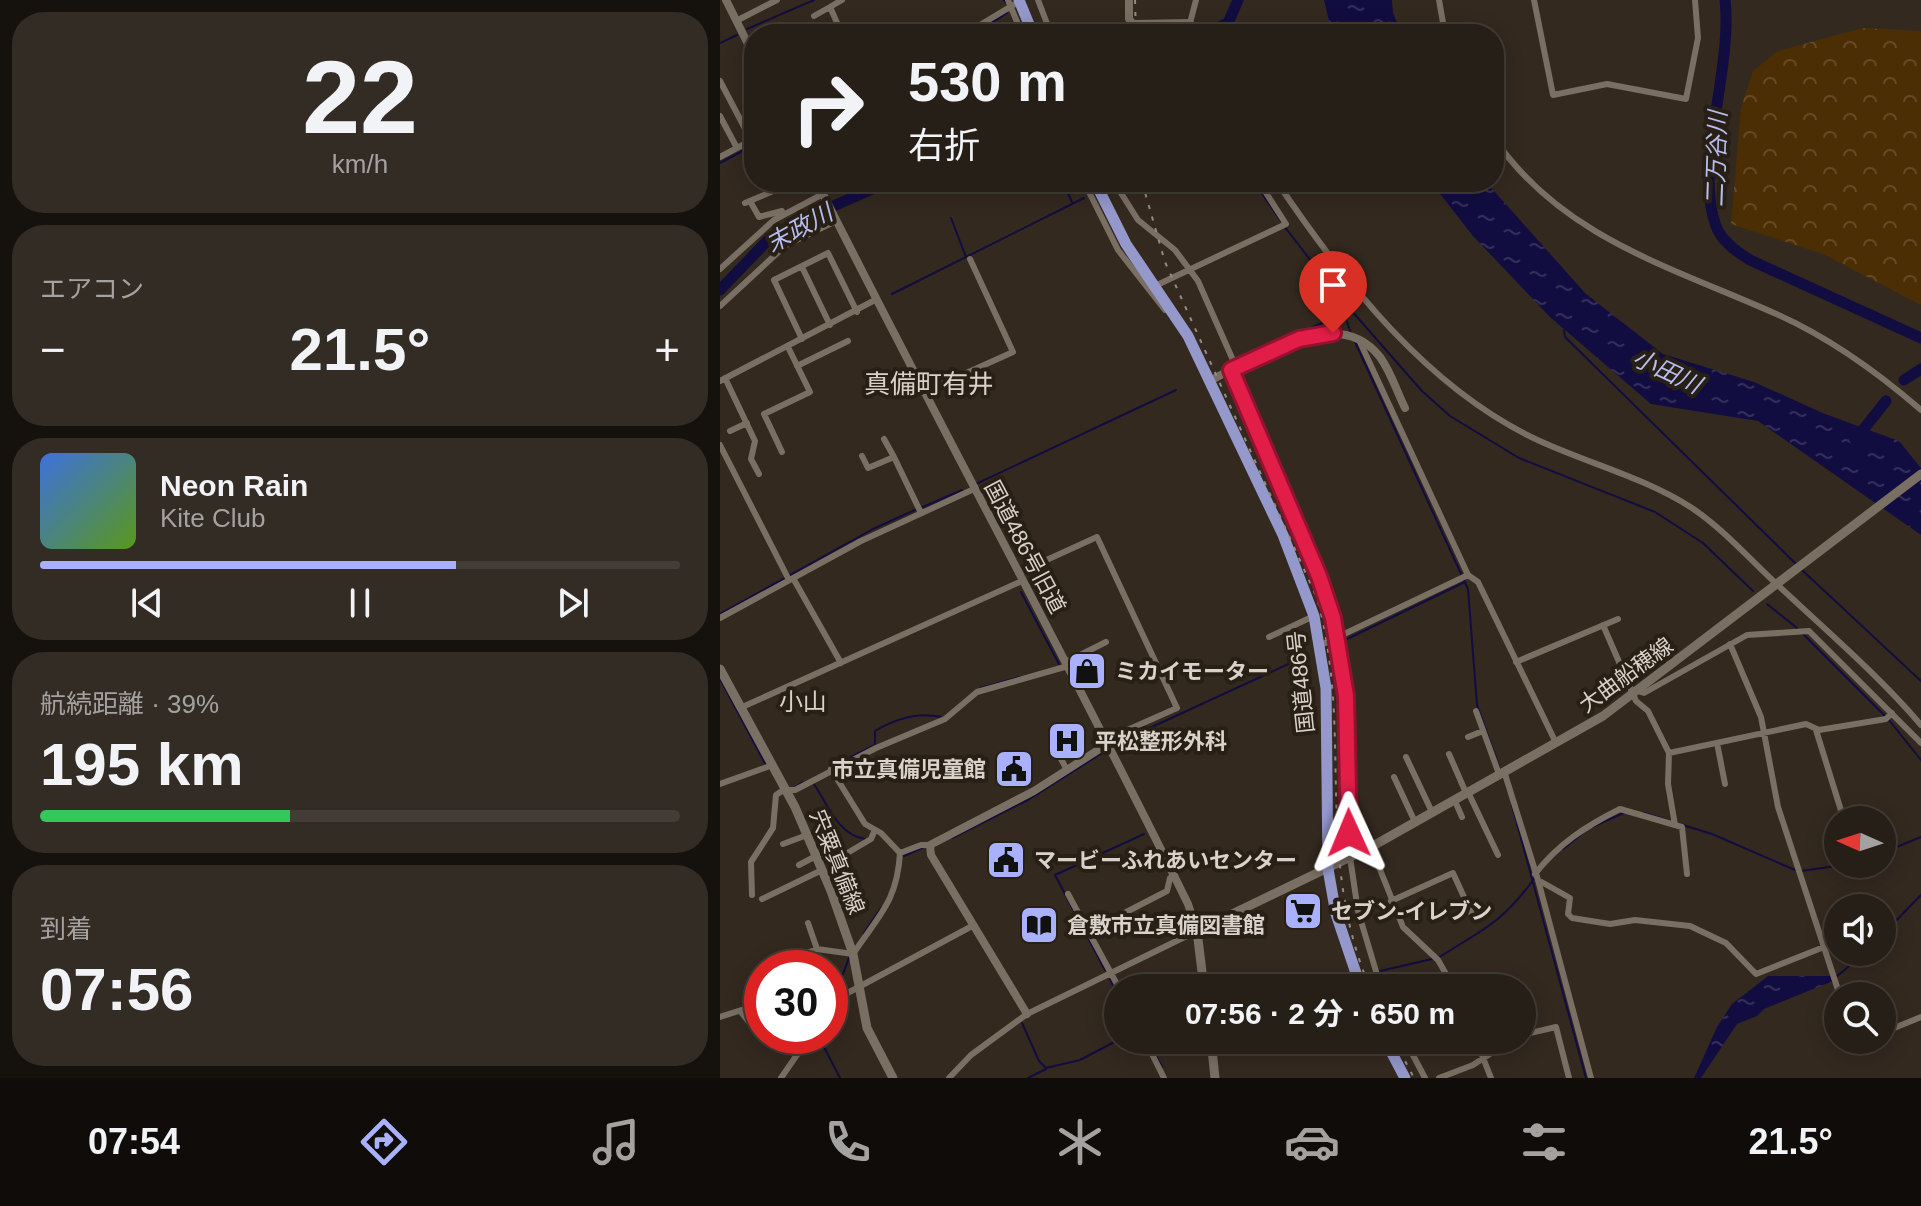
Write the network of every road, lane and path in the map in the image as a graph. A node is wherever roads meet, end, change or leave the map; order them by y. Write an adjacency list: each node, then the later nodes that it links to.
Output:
1 (726, 0): 13 (street)
2 (777, 0): 13 (street)
3 (842, 0): 11 (street)
4 (1038, 0): 18 (street)
5 (1129, 0): 19 (street)
6 (1196, 0): 20 (street)
7 (1439, 0): 21 (street)
8 (1534, 0): 9 (street)
9 (1695, 0)
10 (1015, 2): 15 (street); 16 (street); 17 (highway)
11 (830, 7): 12 (street); 14 (street)
12 (814, 16)
13 (736, 21): 22 (street)
14 (840, 24)
15 (981, 24)
16 (1020, 24)
17 (1027, 24)
18 (1047, 24)
19 (1133, 24)
20 (1191, 24)
21 (1443, 24)
22 (744, 36)
23 (720, 81): 25 (street)
24 (720, 116): 27 (street)
25 (744, 124)
26 (744, 144): 27 (street)
27 (737, 148): 29 (street)
28 (1504, 149): 62 (street)
29 (720, 157)
30 (771, 192): 40 (street)
31 (822, 192): 38 (street, 国道486号旧道)
32 (1088, 192): 39 (street)
33 (1099, 192): 46 (highway, 国道486号)
34 (1100, 192): 39 (street)
35 (1123, 192): 45 (street)
36 (1265, 192): 45 (street)
37 (1284, 192): 77 (street)
38 (824, 197): 40 (street); 41 (street, 国道486号旧道)
39 (1090, 197): 51 (street)
40 (790, 210): 44 (street)
41 (834, 217): 47 (street, 国道486号旧道); 48 (street)
42 (970, 259): 60 (street)
43 (802, 267): 49 (street); 50 (street); 52 (street)
44 (720, 269)
45 (1189, 271): 46 (street); 57 (street)
46 (1157, 285): 51 (highway, 国道486号)
47 (875, 300): 49 (street); 60 (street, 国道486号旧道)
48 (720, 306)
49 (857, 312): 50 (street)
50 (830, 325): 52 (street)
51 (1188, 336): 59 (highway, 国道486号)
52 (802, 339): 55 (street)
53 (1355, 339): 57 (street); 61 (street); 74 (street)
54 (848, 341): 56 (street)
55 (788, 347): 56 (street); 58 (street)
56 (797, 366): 67 (street)
57 (1234, 368): 59 (street); 83 (street)
58 (722, 380): 63 (street)
59 (1210, 381): 78 (highway, 国道486号)
60 (922, 393): 72 (street, 国道486号旧道)
61 (1405, 408)
62 (1921, 410)
63 (747, 423): 64 (street); 70 (street)
64 (730, 431)
65 (884, 439): 69 (street)
66 (720, 445): 76 (street)
67 (782, 452)
68 (862, 456): 69 (street)
69 (894, 457): 73 (street)
70 (759, 474)
71 (1921, 474): 77 (main road, 大曲船穂線)
72 (974, 489): 73 (street); 75 (street, 国道486号旧道)
73 (920, 510): 76 (street)
74 (1468, 575): 83 (street); 87 (street)
75 (1020, 577): 88 (street); 89 (street, 国道486号旧道); 100 (street)
76 (789, 578): 79 (street); 88 (street)
77 (1778, 583): 91 (main road, 大曲船穂線); 95 (street)
78 (1314, 616): 82 (street); 86 (highway, 国道486号)
79 (720, 618)
80 (1618, 619): 81 (street)
81 (1603, 625): 87 (street); 91 (street)
82 (1269, 637)
83 (1338, 638): 86 (street); 128 (street)
84 (1106, 642): 89 (street)
85 (1730, 644): 91 (street); 94 (street); 98 (street)
86 (1321, 645): 134 (highway, 国道486号)
87 (1516, 662): 102 (street)
88 (841, 663): 92 (street)
89 (1067, 664): 100 (street, 国道486号旧道); 109 (street)
90 (720, 669): 92 (main road, 宍粟真備線)
91 (1635, 693): 102 (main road, 大曲船穂線); 105 (street)
92 (740, 708): 108 (main road, 宍粟真備線)
93 (1476, 711): 97 (street)
94 (1889, 716): 96 (street); 104 (street)
95 (1921, 725)
96 (1816, 730): 98 (street); 118 (street)
97 (1483, 731): 99 (street); 111 (street)
98 (1764, 731): 103 (street); 147 (street)
99 (1468, 737)
100 (1108, 741): 110 (street); 136 (street, 国道486号旧道)
101 (1052, 742): 110 (street)
102 (1556, 743): 111 (main road, 大曲船穂線)
103 (1717, 743): 105 (street); 114 (street)
104 (1921, 743)
105 (1669, 753): 122 (street)
106 (1449, 754): 116 (street)
107 (1406, 757): 119 (street)
108 (770, 766): 113 (street); 115 (main road, 宍粟真備線)
109 (831, 769): 115 (street); 123 (street)
110 (1067, 770): 126 (street)
111 (1502, 773): 116 (main road, 大曲船穂線); 137 (street)
112 (1394, 777): 121 (street)
113 (720, 784)
114 (1725, 784)
115 (785, 790): 124 (main road, 宍粟真備線); 139 (street)
116 (1467, 792): 117 (main road, 大曲船穂線); 130 (street)
117 (1454, 799): 119 (main road, 大曲船穂線); 120 (street)
118 (1840, 806)
119 (1432, 812): 121 (main road, 大曲船穂線)
120 (1462, 817)
121 (1415, 822): 127 (main road, 大曲船穂線)
122 (1675, 825): 135 (street); 137 (street)
123 (874, 832): 129 (street); 132 (street)
124 (807, 835): 125 (street); 132 (main road, 宍粟真備線)
125 (783, 844)
126 (930, 845): 129 (street); 144 (street)
127 (1371, 847): 128 (main road, 大曲船穂線); 141 (street)
128 (1360, 852): 131 (main road, 大曲船穂線)
129 (900, 853): 149 (street)
130 (1498, 855)
131 (1350, 857): 134 (main road, 大曲船穂線); 153 (street)
132 (819, 862): 133 (street); 140 (street); 149 (main road, 宍粟真備線)
133 (799, 865)
134 (1328, 869): 146 (main road); 152 (highway, 国道486号)
135 (1687, 874)
136 (1175, 876): 145 (street); 146 (street, 国道486号旧道)
137 (1536, 877): 147 (street); 184 (street)
138 (1068, 894): 145 (street)
139 (752, 895)
140 (762, 899)
141 (1391, 901): 142 (street); 154 (street)
142 (1474, 919)
143 (808, 923): 148 (street)
144 (974, 925): 156 (street); 160 (street)
145 (1086, 927): 150 (street)
146 (1197, 931): 150 (street); 151 (main road)
147 (1824, 947)
148 (817, 949): 149 (street)
149 (853, 954): 156 (main road, 宍粟真備線)
150 (1114, 974)
151 (1202, 974)
152 (1356, 974)
153 (1377, 974)
154 (1446, 974)
155 (1104, 979): 160 (street)
156 (860, 989): 157 (street); 175 (main road, 宍粟真備線)
157 (848, 994)
158 (744, 1011): 159 (street)
159 (741, 1012): 161 (street); 162 (street)
160 (1027, 1014): 176 (street)
161 (744, 1016)
162 (720, 1017)
163 (1921, 1017): 164 (street)
164 (1896, 1027)
165 (1536, 1032): 183 (street)
166 (798, 1054): 174 (street)
167 (1152, 1054): 177 (street)
168 (1212, 1054): 178 (main road)
169 (1392, 1054): 179 (highway)
170 (1412, 1054): 180 (street)
171 (1481, 1054): 173 (street)
172 (1487, 1054): 173 (street)
173 (1482, 1057): 181 (street); 182 (street)
174 (781, 1078)
175 (893, 1078)
176 (949, 1078)
177 (1164, 1078)
178 (1215, 1078)
179 (1405, 1078)
180 (1425, 1078)
181 (1439, 1078)
182 (1491, 1078)
183 (1569, 1078)
184 (1591, 1078)

